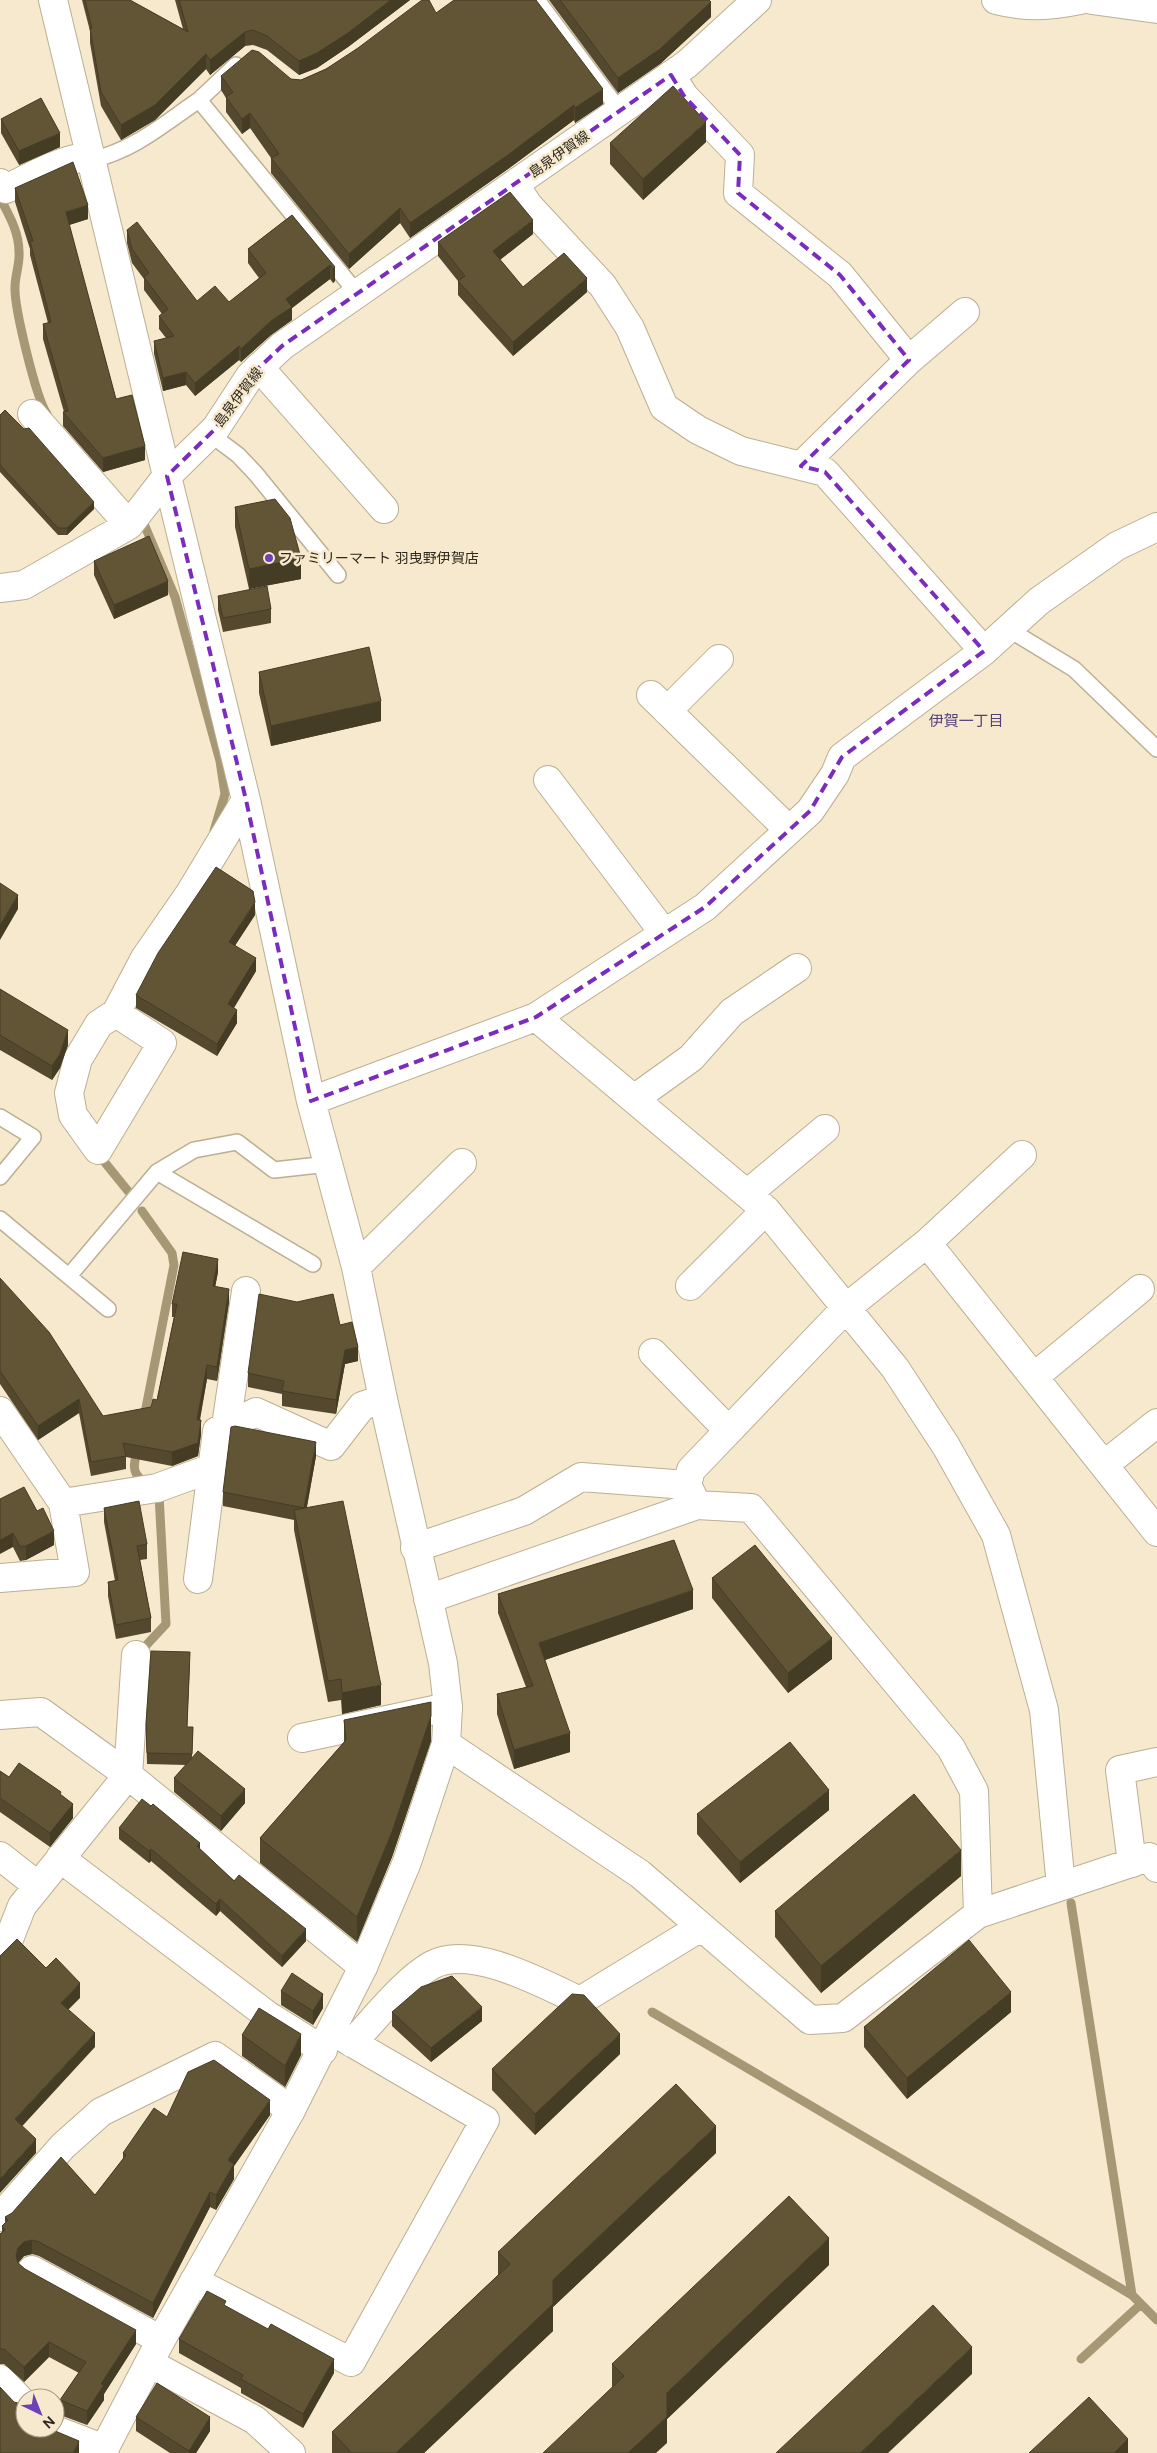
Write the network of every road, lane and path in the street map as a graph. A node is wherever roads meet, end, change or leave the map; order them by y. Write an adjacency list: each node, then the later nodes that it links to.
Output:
1 (53, 0): 12 (street)
2 (536, 0): 11 (lane)
3 (996, 0): 4 (street)
4 (1080, 0)
5 (1092, 0): 7 (street)
6 (744, 4): 9 (street, 島泉伊賀線)
7 (1157, 9)
8 (250, 54): 10 (lane)
9 (671, 75): 11 (street, 島泉伊賀線); 17 (street)
10 (199, 100): 12 (lane); 15 (lane)
11 (620, 111): 14 (street, 島泉伊賀線)
12 (91, 158): 13 (street); 22 (street)
13 (0, 183)
14 (515, 185): 15 (street, 島泉伊賀線); 21 (street)
15 (357, 294): 18 (street, 島泉伊賀線)
16 (965, 312): 17 (street)
17 (910, 360): 21 (street)
18 (260, 367): 20 (street, 島泉伊賀線); 23 (street)
19 (32, 414): 24 (street)
20 (210, 434): 22 (street, 島泉伊賀線); 26 (lane)
21 (801, 466): 29 (street)
22 (167, 476): 24 (street, 島泉伊賀線); 33 (street)
23 (384, 509)
24 (129, 525): 27 (street)
25 (1157, 527): 28 (street)
26 (338, 575)
27 (0, 588)
28 (1008, 629): 29 (street); 31 (lane)
29 (984, 651): 34 (street)
30 (719, 659): 34 (street)
31 (1157, 749)
32 (548, 780): 35 (street)
33 (246, 800): 37 (street); 40 (street)
34 (789, 830): 35 (street)
35 (664, 933): 38 (street)
36 (797, 968): 39 (street)
37 (116, 1013)
38 (536, 1017): 39 (street); 40 (street)
39 (634, 1099): 48 (street)
40 (311, 1101): 45 (street)
41 (0, 1116): 47 (lane)
42 (825, 1129): 48 (street)
43 (1022, 1155): 50 (street)
44 (462, 1163): 52 (street)
45 (328, 1164): 46 (lane); 52 (street)
46 (157, 1172): 51 (lane); 53 (lane)
47 (0, 1176)
48 (757, 1202): 54 (street); 57 (street)
49 (0, 1219): 53 (lane)
50 (927, 1243): 57 (street); 60 (street)
51 (313, 1264)
52 (356, 1267): 61 (street)
53 (69, 1276): 58 (lane)
54 (690, 1286)
55 (1140, 1289): 60 (street)
56 (246, 1291): 64 (street)
57 (846, 1308): 65 (street); 86 (street)
58 (108, 1309)
59 (653, 1352): 65 (street)
60 (1034, 1377): 66 (street)
61 (383, 1399): 64 (street); 71 (street)
62 (0, 1411): 69 (street)
63 (1157, 1423): 66 (street)
64 (226, 1426): 67 (street)
65 (728, 1430): 68 (street)
66 (1104, 1465): 70 (street)
67 (212, 1468): 69 (street); 73 (street)
68 (692, 1495): 71 (street); 74 (street); 87 (street)
69 (63, 1504): 72 (street)
70 (1157, 1532)
71 (416, 1548): 74 (street)
72 (0, 1578)
73 (198, 1579)
74 (428, 1599): 76 (street)
75 (136, 1655): 81 (street)
76 (448, 1707): 78 (street); 79 (street)
77 (0, 1715): 81 (street)
78 (302, 1738)
79 (446, 1744): 88 (street); 90 (street)
80 (1157, 1762): 84 (street)
81 (128, 1774): 83 (street); 90 (street)
82 (0, 1856): 85 (street)
83 (60, 1858): 85 (street); 91 (street)
84 (1145, 1865): 86 (street)
85 (38, 1886): 89 (street)
86 (1061, 1886): 87 (street)
87 (978, 1914): 88 (street)
88 (701, 1927): 91 (street)
89 (3, 1939)
90 (363, 1968): 91 (street)
91 (336, 2041): 92 (street); 95 (street)
92 (291, 2110): 93 (street); 95 (street)
93 (0, 2217)
94 (32, 2270): 96 (street)
95 (194, 2281): 96 (street)
96 (155, 2352): 100 (street); 101 (street)
97 (0, 2379): 98 (street)
98 (15, 2395)
99 (65, 2434): 100 (street)
100 (104, 2451)
101 (290, 2453)

